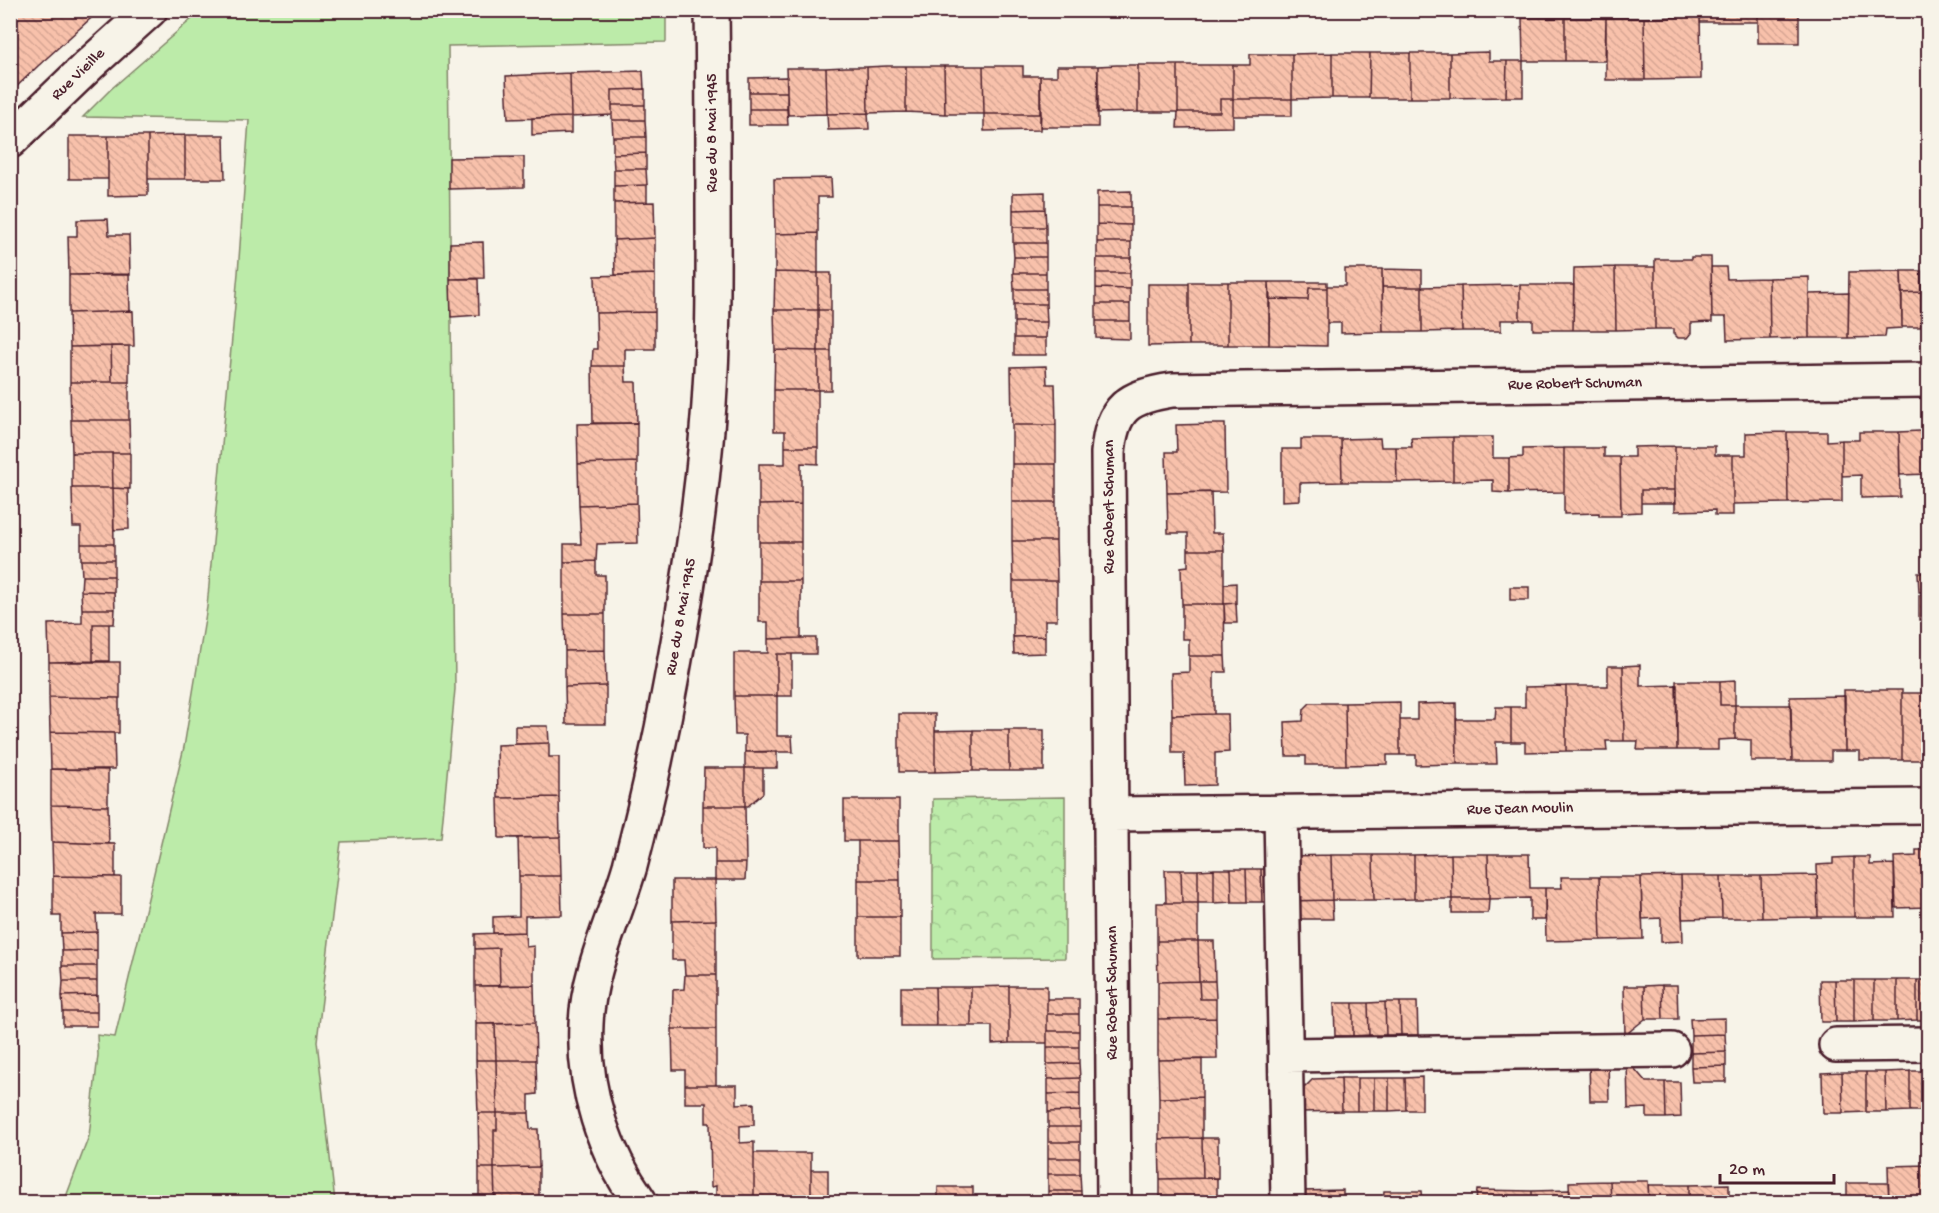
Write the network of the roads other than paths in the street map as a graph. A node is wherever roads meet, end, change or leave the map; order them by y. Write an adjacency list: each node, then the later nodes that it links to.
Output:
1 (150, 10): 3 (street, Rue Vieille)
2 (712, 10): 12 (street, Rue du 8 Mai 1945)
3 (10, 141)
4 (1929, 380): 7 (street, Rue Robert Schuman)
5 (1929, 806): 6 (street, Rue Jean Moulin)
6 (1281, 812): 7 (street, Rue Jean Moulin); 11 (street)
7 (1112, 814): 13 (street, Rue Robert Schuman)
8 (1929, 1044): 9 (street)
9 (1836, 1046)
10 (1672, 1050): 11 (street)
11 (1286, 1055): 14 (street)
12 (640, 1203)
13 (1114, 1203)
14 (1288, 1203)

